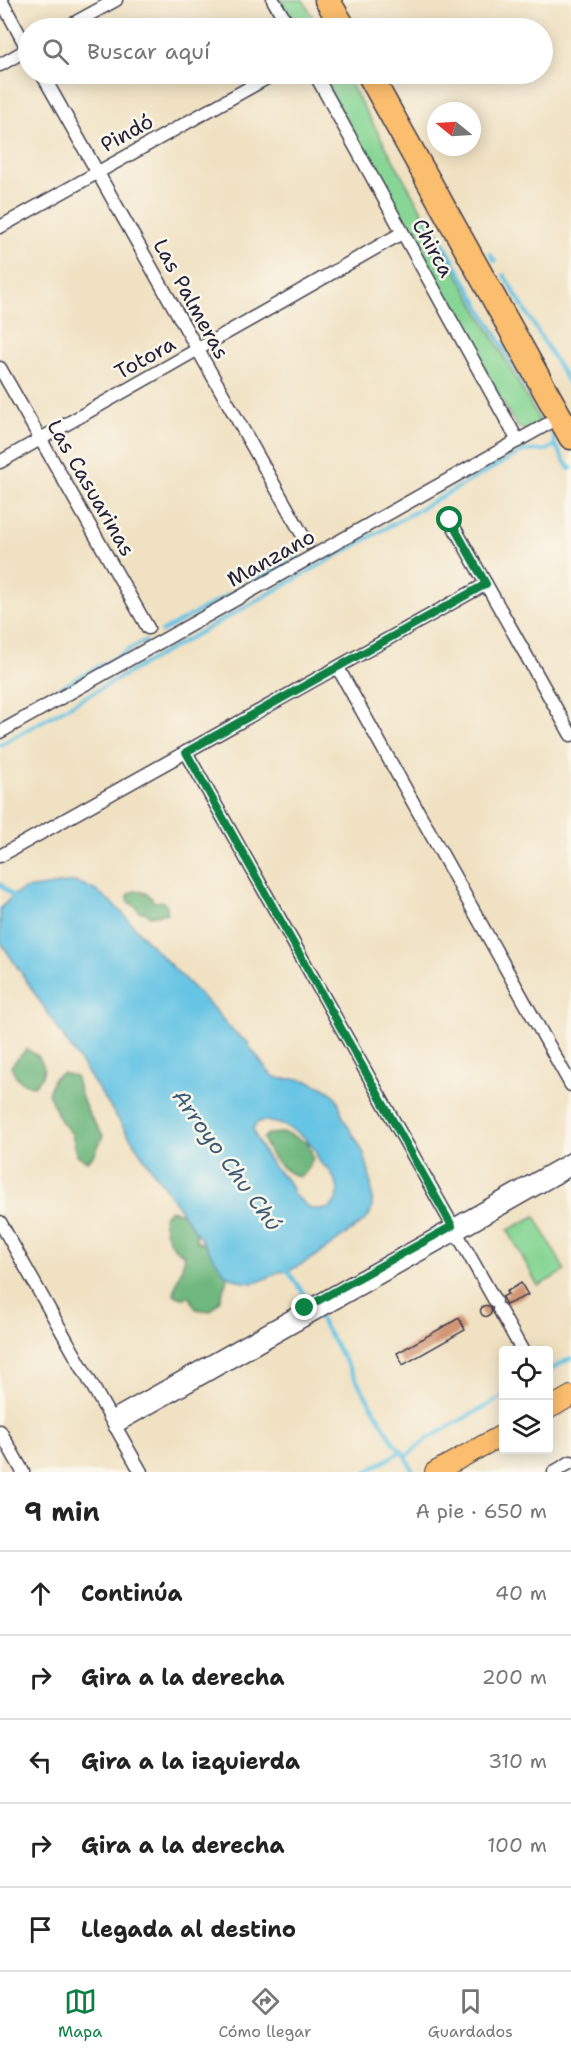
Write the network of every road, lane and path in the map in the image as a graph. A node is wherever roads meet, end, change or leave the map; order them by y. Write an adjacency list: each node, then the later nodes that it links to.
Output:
1 (1, 0): 8 (street)
2 (116, 0): 5 (street)
3 (273, 0): 6 (street)
4 (327, 0): 7 (highway)
5 (83, 18)
6 (284, 18)
7 (338, 18)
8 (18, 31)
9 (18, 54): 10 (street)
10 (0, 64)
11 (48, 84): 15 (street, Las Palmeras)
12 (256, 84): 15 (street, Pindó)
13 (321, 84): 17 (street, Chirca)
14 (375, 84): 20 (highway)
15 (98, 172): 16 (street, Pindó); 18 (street, Las Palmeras)
16 (0, 227)
17 (402, 232): 18 (street, Totora); 22 (street, Chirca)
18 (198, 350): 21 (street, Totora); 25 (street, Las Palmeras)
19 (0, 368): 21 (street, Las Casuarinas)
20 (566, 427): 22 (street, Manzano)
21 (40, 439): 23 (street, Totora); 27 (street, Las Casuarinas)
22 (519, 441): 29 (street, Manzano)
23 (0, 462)
24 (450, 520): 26 (street)
25 (307, 543)
26 (486, 584): 28 (street); 30 (street)
27 (148, 628)
28 (338, 668): 31 (street); 33 (street)
29 (0, 732)
30 (571, 735)
31 (186, 752): 32 (street); 37 (street)
32 (0, 856)
33 (571, 1085)
34 (571, 1159): 37 (street)
35 (571, 1169): 37 (street)
36 (0, 1222): 41 (street)
37 (455, 1229): 38 (street); 41 (street)
38 (520, 1346)
39 (571, 1396): 40 (main road)
40 (553, 1404)
41 (113, 1422): 46 (street)
42 (0, 1431): 45 (street)
43 (499, 1437): 47 (main road)
44 (571, 1462): 48 (street)
45 (23, 1472)
46 (141, 1472)
47 (435, 1472)
48 (554, 1472)

